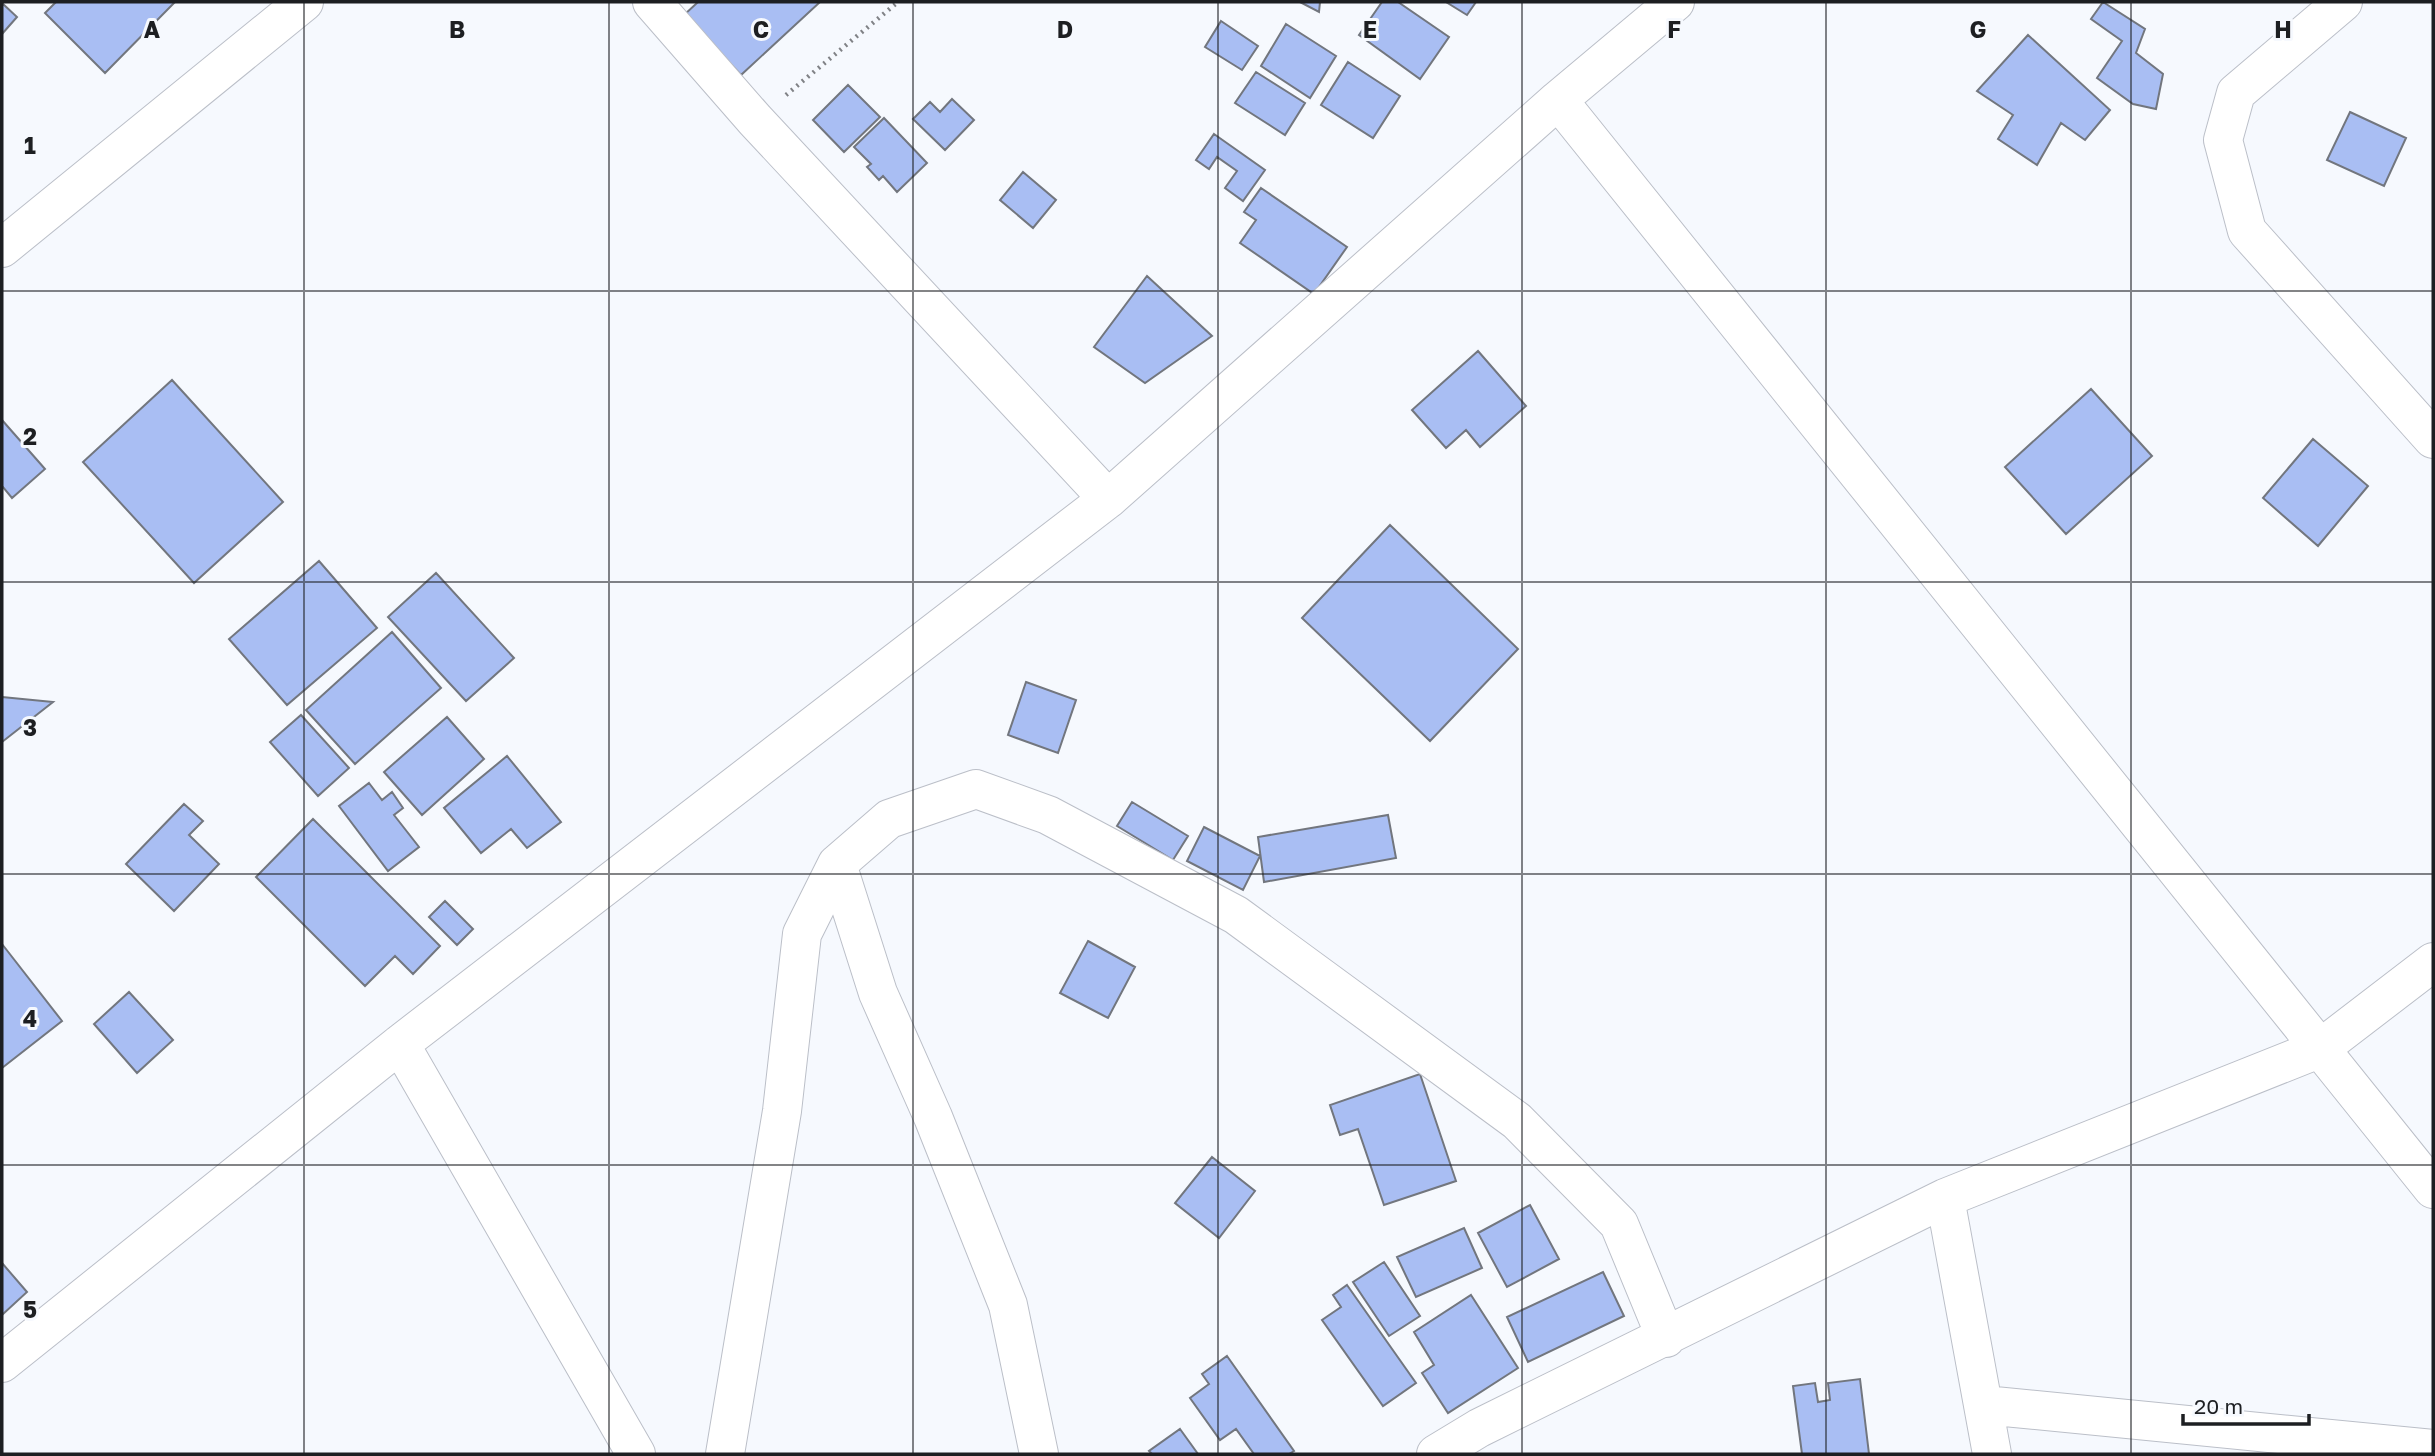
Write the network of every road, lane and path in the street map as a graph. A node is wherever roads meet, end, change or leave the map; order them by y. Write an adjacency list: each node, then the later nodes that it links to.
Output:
1 (304, 2): 8 (street)
2 (652, 2): 7 (street)
3 (898, 2): 7 (path)
4 (1675, 2): 6 (street)
5 (2343, 2): 9 (street)
6 (1558, 100): 10 (street); 14 (street)
7 (755, 120): 10 (street)
8 (2, 248)
9 (2433, 439)
10 (1108, 499): 13 (street)
11 (837, 864): 17 (street); 22 (street); 23 (street)
12 (2433, 962): 14 (street)
13 (400, 1044): 18 (street); 21 (street)
14 (2320, 1048): 15 (street); 16 (street)
15 (2433, 1189)
16 (1945, 1198): 17 (street); 19 (street)
17 (1666, 1338): 24 (street)
18 (2, 1363)
19 (1984, 1405): 20 (street); 25 (street)
20 (2433, 1449)
21 (636, 1454)
22 (725, 1454)
23 (1039, 1454)
24 (1436, 1454)
25 (1992, 1454)

